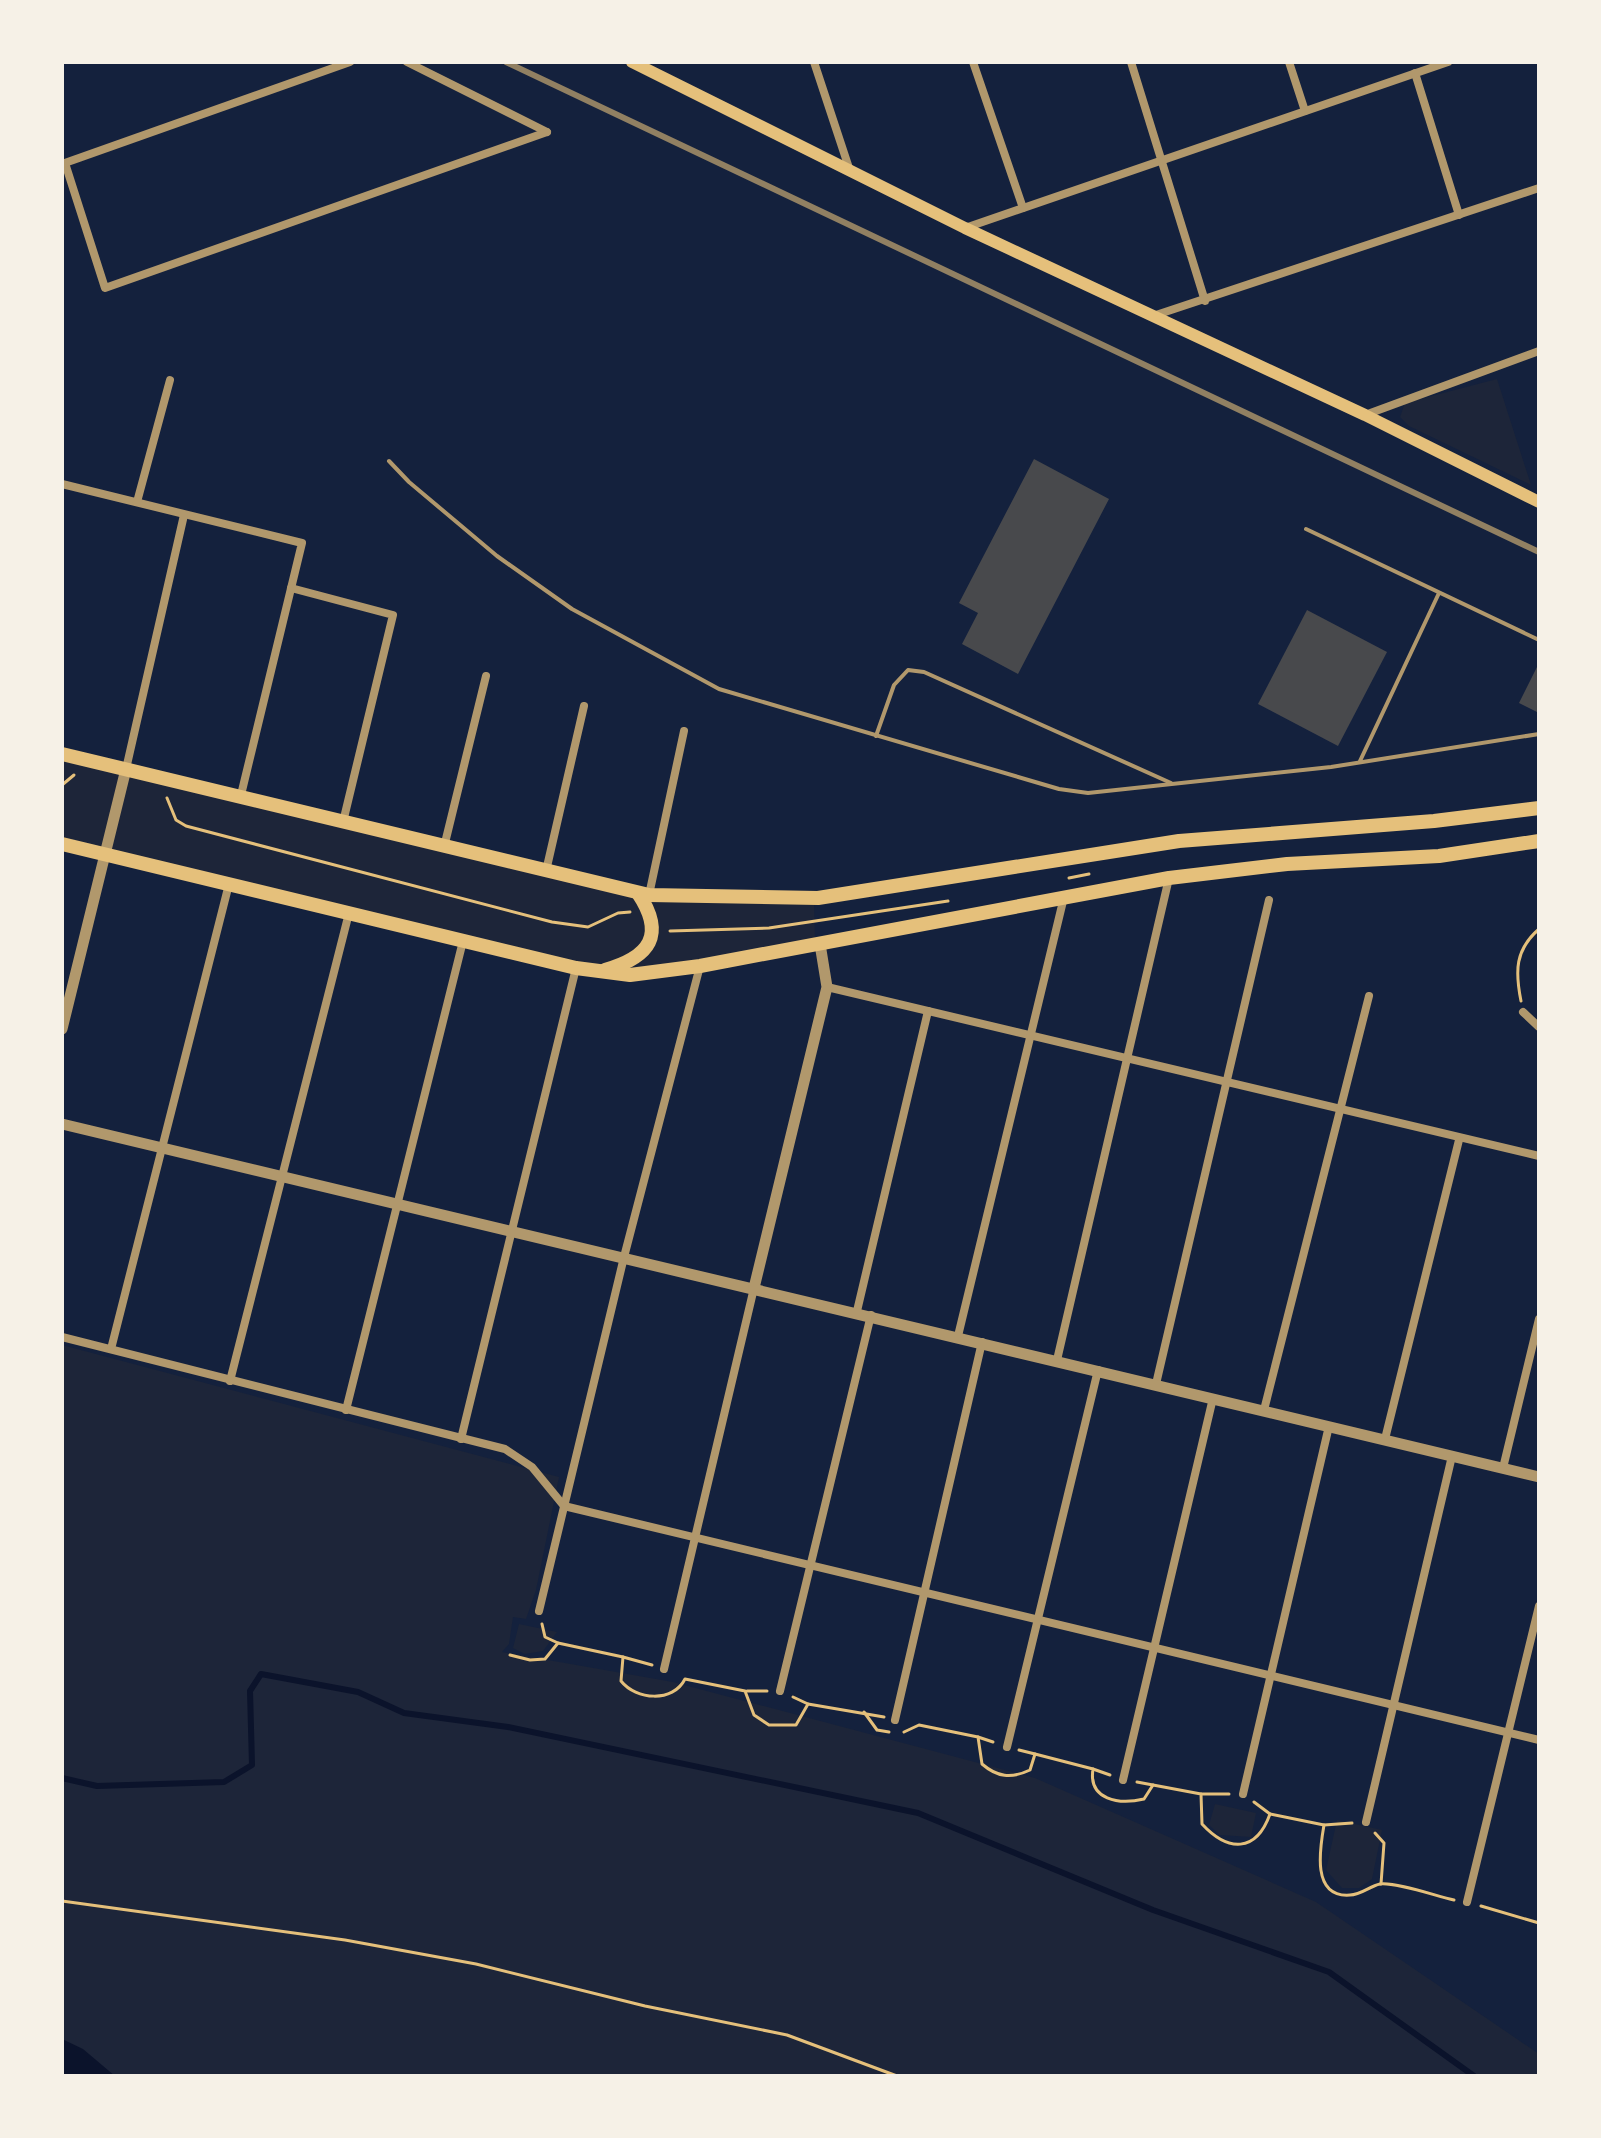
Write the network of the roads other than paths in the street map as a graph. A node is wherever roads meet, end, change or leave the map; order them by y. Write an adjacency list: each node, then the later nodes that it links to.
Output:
1 (350, 62): 12 (street)
2 (407, 62): 12 (street)
3 (632, 62): 13 (main road)
4 (814, 62): 13 (street)
5 (973, 62): 15 (street)
6 (1131, 62): 11 (street)
7 (1289, 62): 10 (street)
8 (1448, 62): 9 (street)
9 (1415, 73): 10 (street); 16 (street)
10 (1305, 111): 11 (street)
11 (1161, 160): 15 (street); 18 (street)
12 (63, 163)
13 (849, 168): 17 (main road)
14 (1539, 188): 16 (street)
15 (1023, 208): 17 (street)
16 (1459, 215): 18 (street)
17 (965, 228): 19 (main road)
18 (1205, 301): 19 (street)
19 (1153, 316): 22 (main road)
20 (1539, 351): 22 (street)
21 (170, 380): 26 (street)
22 (1365, 415): 27 (main road)
23 (389, 461): 37 (lane)
24 (63, 484): 25 (street); 26 (street)
25 (62, 494)
26 (137, 502): 28 (street)
27 (1539, 502)
28 (184, 515): 30 (street); 40 (street)
29 (1306, 529): 31 (lane)
30 (291, 588): 42 (street); 44 (street)
31 (1439, 592): 32 (lane); 39 (lane)
32 (1539, 640)
33 (486, 676): 47 (street)
34 (584, 706): 49 (street)
35 (684, 731): 52 (street)
36 (1539, 734): 39 (lane)
37 (876, 736): 41 (lane); 41 (lane)
38 (62, 754): 40 (main road)
39 (1360, 761): 41 (lane)
40 (126, 769): 42 (main road); 48 (street)
41 (1174, 784)
42 (240, 799): 44 (main road)
43 (1539, 808): 52 (main road)
44 (343, 823): 47 (main road)
45 (1539, 841): 50 (main road)
46 (62, 844): 48 (main road)
47 (444, 847): 49 (main road)
48 (105, 854): 51 (main road); 66 (street)
49 (546, 872): 52 (main road)
50 (1169, 878): 53 (main road); 68 (street)
51 (229, 884): 55 (main road); 73 (street)
52 (644, 894): 60 (main road)
53 (1064, 896): 57 (main road); 67 (street)
54 (1269, 900): 69 (street)
55 (349, 913): 56 (main road); 75 (street)
56 (463, 941): 59 (main road); 76 (street)
57 (820, 944): 58 (main road); 61 (street)
58 (700, 966): 60 (main road); 78 (street)
59 (576, 968): 60 (main road); 77 (street)
60 (600, 971)
61 (827, 987): 63 (street); 79 (street)
62 (1369, 996): 70 (street)
63 (928, 1011): 67 (street); 80 (street)
64 (1523, 1012): 65 (street)
65 (1539, 1027)
66 (62, 1029)
67 (1029, 1035): 68 (street); 83 (street)
68 (1127, 1058): 69 (street); 87 (street)
69 (1227, 1083): 70 (street); 90 (street)
70 (1340, 1109): 72 (street); 93 (street)
71 (62, 1124): 73 (street)
72 (1459, 1140): 74 (street); 96 (street)
73 (162, 1148): 75 (street); 86 (street)
74 (1539, 1156)
75 (282, 1176): 76 (street); 89 (street)
76 (398, 1203): 77 (street); 92 (street)
77 (512, 1230): 78 (street); 95 (street)
78 (624, 1257): 79 (street); 100 (street)
79 (754, 1288): 80 (street); 101 (street)
80 (857, 1311): 81 (street)
81 (871, 1315): 83 (street); 102 (street)
82 (1539, 1319): 98 (street)
83 (958, 1336): 85 (street)
84 (62, 1337): 86 (street)
85 (982, 1342): 87 (street); 103 (street)
86 (111, 1349): 89 (street)
87 (1057, 1360): 88 (street)
88 (1098, 1370): 90 (street); 106 (street)
89 (230, 1381): 92 (street)
90 (1156, 1384): 91 (street)
91 (1213, 1398): 93 (street); 107 (street)
92 (346, 1410): 95 (street)
93 (1264, 1410): 94 (street)
94 (1329, 1426): 96 (street); 109 (street)
95 (461, 1439): 100 (street)
96 (1385, 1439): 97 (street)
97 (1452, 1456): 98 (street); 111 (street)
98 (1503, 1468): 99 (street)
99 (1539, 1477)
100 (564, 1506): 101 (street); 105 (street)
101 (695, 1539): 102 (street); 108 (street)
102 (810, 1565): 103 (street); 110 (street)
103 (925, 1593): 106 (street); 112 (street)
104 (1539, 1606): 113 (street)
105 (539, 1611)
106 (1037, 1620): 107 (street); 115 (street)
107 (1154, 1648): 109 (street); 116 (street)
108 (664, 1669)
109 (1271, 1676): 111 (street); 117 (street)
110 (780, 1691)
111 (1393, 1705): 113 (street); 118 (street)
112 (895, 1720)
113 (1507, 1733): 114 (street); 119 (street)
114 (1539, 1740)
115 (1007, 1747)
116 (1123, 1780)
117 (1243, 1794)
118 (1366, 1822)
119 (1467, 1902)

